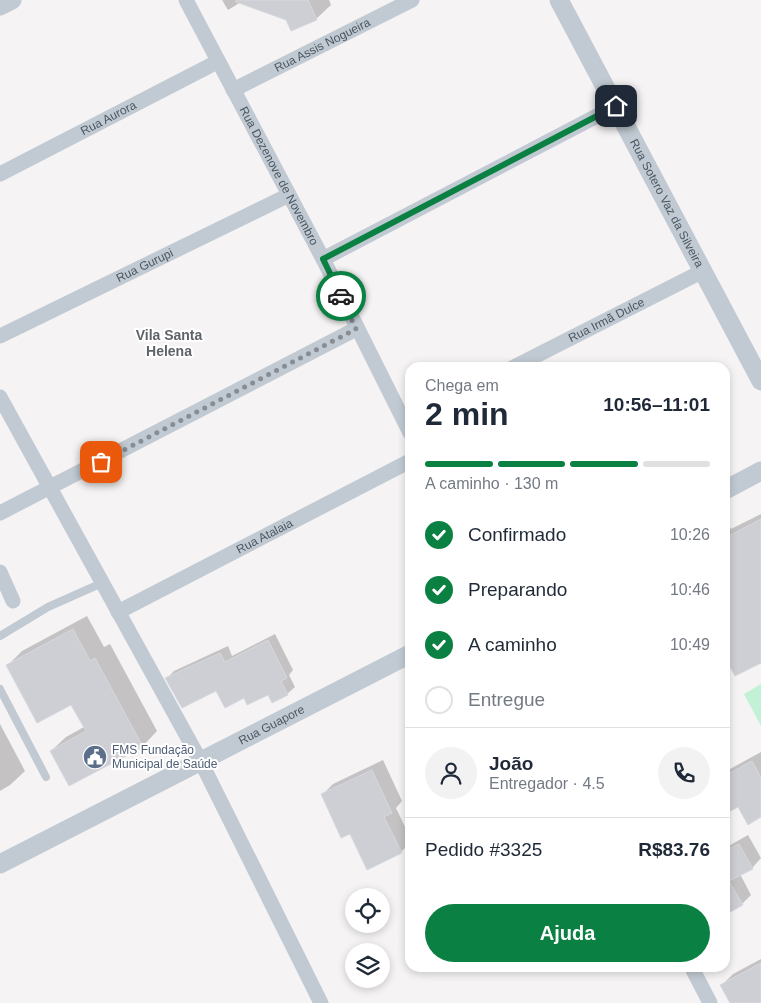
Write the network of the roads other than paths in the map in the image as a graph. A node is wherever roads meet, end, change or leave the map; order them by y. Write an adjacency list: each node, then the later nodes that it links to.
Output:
1 (12, 0): 5 (street)
2 (186, 0): 6 (street, Rua Dezenove de Novembro)
3 (412, 0): 7 (street, Rua Assis Nogueira)
4 (559, 0): 8 (street, Rua Sotero Vaz da Silveira)
5 (0, 6)
6 (217, 62): 7 (street, Rua Dezenove de Novembro); 9 (street, Rua Aurora)
7 (233, 90): 10 (street, Rua Dezenove de Novembro)
8 (616, 106): 11 (street); 12 (street, Rua Sotero Vaz da Silveira)
9 (0, 174)
10 (289, 195): 11 (street, Rua Dezenove de Novembro); 14 (street, Rua Gurupi)
11 (323, 259): 13 (street, Rua Dezenove de Novembro)
12 (702, 272): 15 (street, Rua Irmã Dulce); 16 (street, Rua Sotero Vaz da Silveira)
13 (356, 329): 18 (street, Rua Dezenove de Novembro); 22 (street)
14 (0, 336)
15 (524, 362)
16 (761, 381)
17 (0, 397): 22 (street)
18 (405, 419)
19 (405, 464): 27 (street, Rua Atalaia)
20 (761, 470): 21 (street)
21 (730, 487)
22 (50, 489): 23 (street); 25 (street)
23 (0, 513)
24 (0, 572): 26 (street)
25 (102, 583): 27 (street); 28 (lane)
26 (13, 601)
27 (118, 612): 31 (street)
28 (0, 636)
29 (405, 657): 31 (street, Rua Guapore)
30 (0, 689): 32 (lane)
31 (200, 760): 33 (street, Rua Guapore); 35 (street)
32 (46, 777)
33 (0, 864)
34 (694, 972): 36 (street)
35 (321, 1003)
36 (710, 1003)

